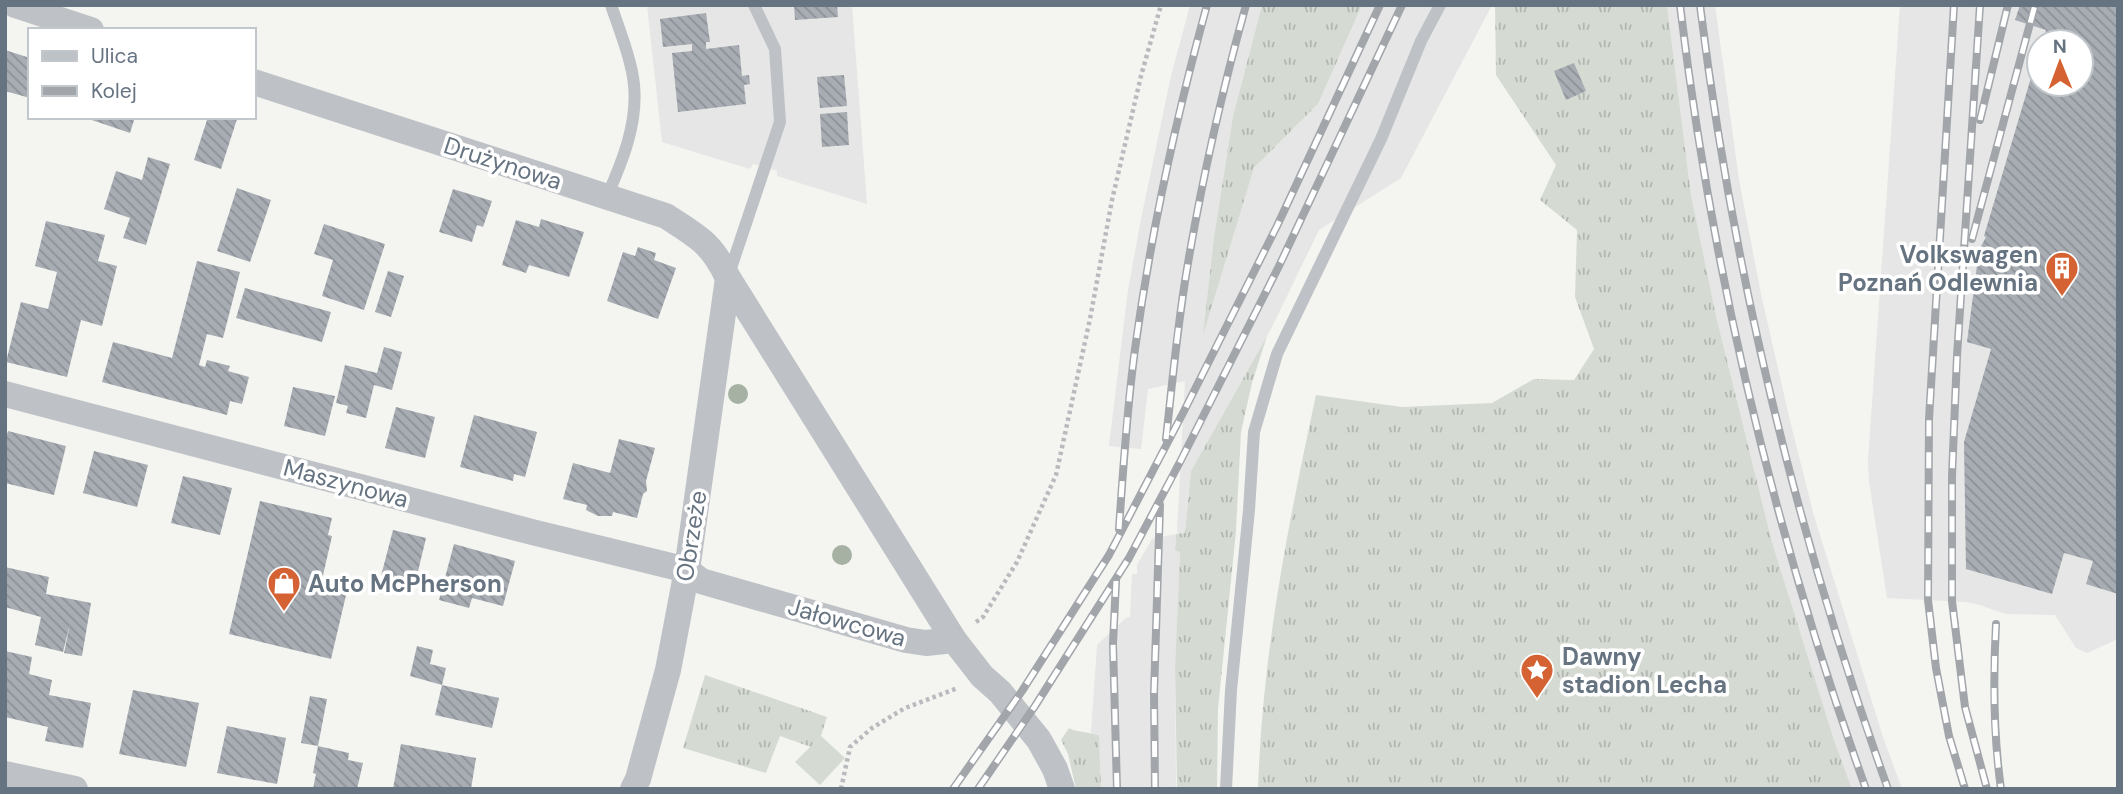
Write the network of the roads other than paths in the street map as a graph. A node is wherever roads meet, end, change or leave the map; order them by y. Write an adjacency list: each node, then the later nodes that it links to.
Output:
1 (15, 5): 5 (street)
2 (611, 5): 7 (lane)
3 (754, 5): 8 (lane)
4 (1440, 5): 16 (lane)
5 (85, 28)
6 (256, 83): 7 (street, Drużynowa)
7 (607, 196): 8 (street, Drużynowa)
8 (728, 278): 10 (street, Obrzeże); 11 (street, Drużynowa)
9 (5, 394): 10 (street, Maszynowa)
10 (687, 570): 11 (street, Jałowcowa); 14 (street, Obrzeże)
11 (954, 640): 15 (street)
12 (5, 774): 13 (street)
13 (75, 789)
14 (633, 789)
15 (1062, 789)
16 (1226, 789)

